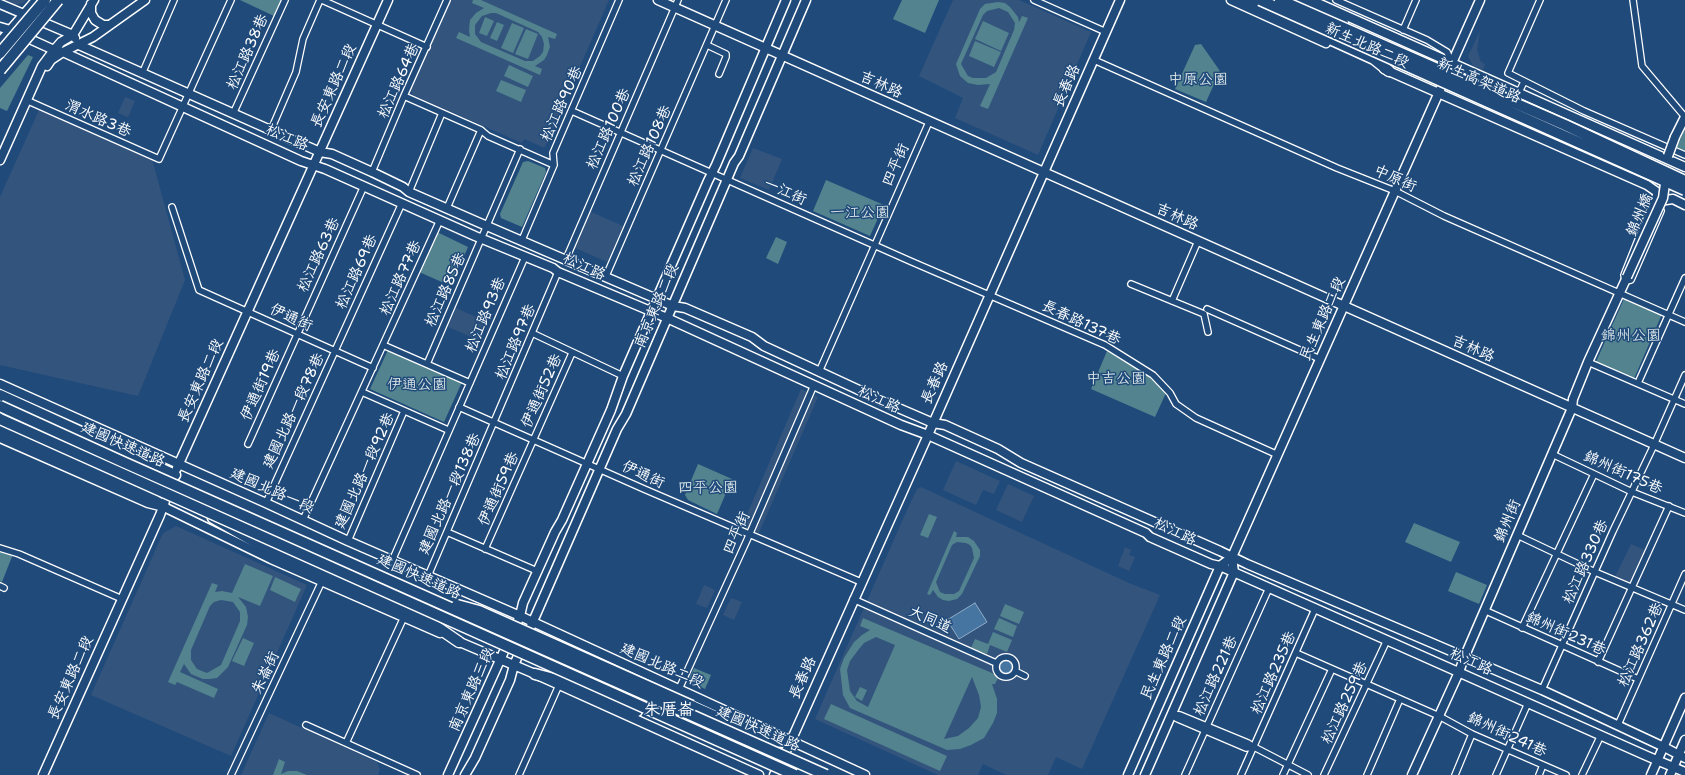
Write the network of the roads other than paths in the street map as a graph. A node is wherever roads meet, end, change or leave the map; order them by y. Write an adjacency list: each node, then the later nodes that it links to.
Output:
1 (36, 0): 35 (street)
2 (45, 0): 54 (highway, bridge)
3 (51, 0): 36 (highway)
4 (58, 0): 59 (highway, bridge)
5 (63, 0): 36 (street)
6 (145, 0): 37 (street)
7 (174, 0): 61 (street)
8 (231, 0): 67 (street)
9 (285, 0): 73 (street, 松江路38巷)
10 (321, 0): 31 (street); 76 (street)
11 (388, 0): 38 (street, 長安東路二段)
12 (447, 0): 49 (street, 松江路64巷)
13 (619, 0): 71 (street, 松江路90巷)
14 (658, 0): 34 (street, 吉林路)
15 (726, 0): 39 (street, 松江路108巷)
16 (786, 0): 50 (street, 南京東路二段)
17 (806, 0): 55 (street, 南京東路二段)
18 (1034, 0): 43 (street)
19 (1120, 0): 43 (street, 長春路)
20 (1231, 0): 60 (street, 新生北路二段)
21 (1244, 0): 60 (highway)
22 (1260, 0): 94 (highway, 新生高架道路, bridge)
23 (1280, 0): 51 (highway, 新生高架道路, bridge)
24 (1295, 0): 51 (highway, bridge)
25 (1311, 0): 58 (street, 新生北路二段)
26 (1336, 0): 42 (street, 新生北路二段)
27 (1416, 0): 42 (street)
28 (1480, 0): 58 (street, 民生東路二段)
29 (1539, 0): 64 (street)
30 (1633, 0): 74 (street)
31 (328, 1): 38 (street)
32 (93, 2): 37 (street); 44 (street)
33 (0, 4): 35 (street)
34 (677, 4): 39 (street, 吉林路); 78 (street, 松江路100巷)
35 (24, 14): 36 (street); 41 (street)
36 (40, 20): 44 (street); 45 (highway)
37 (108, 25): 47 (street)
38 (376, 25): 49 (street); 81 (street, 長安東路二段)
39 (715, 26): 48 (street, 松江路108巷); 50 (street, 吉林路)
40 (0, 27): 41 (street, 松江路)
41 (10, 30): 45 (street, 松江路); 46 (street)
42 (1403, 30): 58 (street, 新生北路二段)
43 (1106, 32): 56 (street, 長春路)
44 (73, 35): 47 (street); 52 (street)
45 (26, 37): 52 (street, 松江路); 57 (highway); 63 (street)
46 (0, 42)
47 (79, 45): 53 (street); 61 (street, 松江路)
48 (707, 45): 62 (street); 80 (street, 松江路108巷)
49 (426, 47): 68 (street, 松江路64巷)
50 (766, 49): 55 (street, 吉林路); 90 (street, 南京東路二段)
51 (1392, 49): 92 (highway, 新生高架道路, bridge)
52 (54, 50): 53 (street, 松江路); 69 (street)
53 (63, 52): 69 (street); 70 (street, 松江路)
54 (0, 53)
55 (781, 55): 75 (street, 吉林路); 91 (street, 南京東路二段)
56 (1094, 60): 89 (street, 長春路); 95 (street, 中原街)
57 (0, 61)
58 (1451, 64): 65 (street, 民生東路二段, bridge); 66 (street, 新生北路二段)
59 (0, 70)
60 (1389, 71): 65 (street, 新生北路二段)
61 (142, 74): 67 (street, 松江路)
62 (719, 74)
63 (0, 75)
64 (1524, 82): 66 (street); 82 (street)
65 (1439, 92): 95 (street, 民生東路二段); 97 (street, 新生北路二段)
66 (1519, 92): 83 (street, 新生北路二段)
67 (189, 94): 70 (street); 73 (street, 松江路)
68 (404, 96): 72 (street); 88 (street, 松江路64巷)
69 (26, 100): 70 (street, 渭水路3巷); 84 (street)
70 (183, 106): 85 (street, 松江路)
71 (572, 111): 78 (street, 一江街); 86 (street, 松江路90巷)
72 (442, 113): 77 (street); 96 (street)
73 (234, 114): 76 (street, 松江路)
74 (1685, 117): 83 (street, 錦州橋, bridge)
75 (929, 122): 89 (street, 吉林路); 108 (street, 四平街)
76 (270, 130): 81 (street, 松江路)
77 (481, 130): 79 (street); 102 (street)
78 (621, 133): 80 (street, 一江街); 110 (street, 松江路100巷)
79 (520, 149): 86 (street); 104 (street, 松江路85巷)
80 (661, 151): 90 (street, 一江街); 112 (street, 松江路108巷)
81 (320, 152): 85 (street, 長安東路二段); 88 (street, 松江路)
82 (1685, 155)
83 (1667, 157): 87 (street, 新生北路二段); 114 (street, 錦州橋, bridge)
84 (0, 160)
85 (314, 164): 93 (street, 松江路); 124 (street, 長安東路二段)
86 (554, 165): 106 (street, 松江路90巷)
87 (1685, 167)
88 (372, 172): 96 (street, 松江路)
89 (1044, 172): 107 (street, 吉林路); 117 (street, 長春路)
90 (712, 173): 91 (street, 一江街); 118 (street, 南京東路二段)
91 (727, 180): 108 (street, 一江街); 120 (street, 南京東路二段)
92 (1685, 181)
93 (364, 186): 99 (street, 松江路); 130 (street, 松江路63巷)
94 (1685, 190)
95 (1395, 191): 116 (street, 中原街); 121 (street, 民生東路二段)
96 (408, 192): 102 (street, 松江路)
97 (1657, 192): 98 (street, 新生北路二段); 114 (street)
98 (1666, 200): 100 (street, 新生北路二段); 114 (street)
99 (402, 203): 103 (street, 松江路); 132 (street, 松江路69巷)
100 (1685, 205)
101 (172, 207): 124 (street, 伊通街)
102 (447, 208): 104 (street, 松江路)
103 (440, 220): 105 (street, 松江路); 131 (street, 松江路77巷)
104 (487, 226): 105 (street, 松江路85巷); 106 (street, 松江路)
105 (482, 238): 109 (street, 松江路); 136 (street, 松江路85巷)
106 (522, 240): 110 (street, 松江路)
107 (1198, 242): 119 (street); 121 (street, 吉林路)
108 (874, 245): 117 (street, 一江街); 138 (street, 四平街)
109 (525, 257): 111 (street, 松江路); 141 (street, 松江路93巷)
110 (566, 259): 112 (street, 松江路)
111 (558, 272): 123 (street, 松江路); 129 (street, 松江路97巷)
112 (606, 276): 118 (street, 松江路)
113 (1685, 278): 125 (street)
114 (1626, 279): 116 (street, 錦州街)
115 (1132, 284): 119 (street)
116 (1618, 293): 125 (street, 中原街); 135 (street, 錦州街)
117 (989, 295): 155 (street, 長春路); 164 (street, 長春路137巷)
118 (656, 299): 120 (street, 松江路); 123 (street, 南京東路二段)
119 (1172, 301): 128 (street)
120 (673, 306): 126 (street, 南京東路二段); 138 (street, 松江路)
121 (1344, 306): 134 (street, 民生東路二段); 151 (street, 吉林路)
122 (1207, 309): 134 (street)
123 (651, 311): 126 (street, 松江路); 140 (street, 南京東路二段)
124 (248, 312): 130 (street, 伊通街); 167 (street, 長安東路二段)
125 (1668, 314): 127 (street, 中原街); 142 (street)
126 (667, 318): 144 (street, 松江路); 168 (street, 南京東路二段)
127 (1685, 322)
128 (1208, 332)
129 (532, 333): 133 (street); 154 (street, 松江路97巷)
130 (296, 334): 132 (street, 伊通街); 161 (street, 伊通街19巷)
131 (383, 345): 136 (street); 137 (street)
132 (335, 351): 137 (street, 伊通街); 173 (street, 建國北路一段78巷)
133 (572, 353): 140 (street); 160 (street, 伊通街52巷)
134 (1320, 359): 164 (street, 民生東路二段)
135 (1588, 362): 142 (street); 151 (street, 錦州街)
136 (427, 364): 141 (street)
137 (373, 368): 145 (street)
138 (819, 372): 155 (street, 松江路)
139 (1685, 375): 147 (street, 松江路330巷)
140 (623, 376): 166 (street, 南京東路二段)
141 (470, 382): 150 (street)
142 (1638, 383): 147 (street)
143 (0, 384): 167 (street, 建國北路一段)
144 (814, 385): 158 (street, 松江路); 179 (street, 四平街)
145 (362, 392): 152 (street); 177 (street)
146 (0, 395): 170 (highway)
147 (1674, 399): 148 (street); 162 (street, 松江路330巷)
148 (1685, 404)
149 (0, 406): 197 (highway, 建國快速道路, bridge)
150 (459, 407): 154 (street, 伊通街); 157 (street)
151 (1572, 408): 162 (street, 吉林路); 163 (street, 錦州街)
152 (404, 411): 157 (street); 181 (street, 建國北路一段92巷)
153 (0, 418): 172 (highway, 建國快速道路, bridge)
154 (495, 422): 160 (street, 伊通街); 178 (street, 建國北路一段138巷)
155 (933, 423): 158 (street, 長春路); 185 (street, 松江路)
156 (0, 430): 174 (highway)
157 (448, 430): 186 (street)
158 (928, 435): 187 (street, 松江路); 194 (street, 長春路)
159 (0, 438): 174 (street)
160 (534, 439): 166 (street, 伊通街); 183 (street, 伊通街59巷)
161 (248, 444)
162 (1654, 445): 165 (street, 吉林路); 171 (street, 松江路330巷)
163 (1552, 454): 169 (street, 錦州街175巷); 180 (street, 錦州街)
164 (1278, 455): 185 (street, 民生東路二段)
165 (1685, 458)
166 (588, 463): 168 (street, 伊通街); 188 (street, 南京東路二段)
167 (179, 464): 170 (street, 長安東路二段); 173 (street, 建國北路一段)
168 (600, 469): 179 (street, 伊通街); 206 (street, 南京東路二段)
169 (1594, 474): 171 (street, 錦州街175巷); 184 (street)
170 (175, 475): 174 (street, 長安東路二段)
171 (1632, 492): 175 (street, 錦州街175巷); 190 (street, 松江路330巷)
172 (183, 502): 209 (highway, bridge); 259 (highway, 建國快速道路, bridge)
173 (266, 503): 177 (street, 建國北路一段)
174 (161, 505): 193 (street); 198 (street, 長安東路二段)
175 (1669, 506): 176 (street, 錦州街175巷); 196 (street)
176 (1685, 512)
177 (303, 520): 181 (street, 建國北路一段)
178 (447, 532): 183 (street); 192 (street, 建國北路一段138巷)
179 (750, 534): 194 (street, 伊通街); 225 (street, 四平街)
180 (1516, 535): 184 (street); 202 (street, 錦州街)
181 (348, 541): 186 (street, 建國北路一段)
182 (0, 548): 198 (street)
183 (486, 549): 188 (street)
184 (1558, 555): 190 (street); 207 (street)
185 (1232, 557): 187 (street, 民生東路二段); 189 (street); 212 (street, 松江路)
186 (392, 561): 192 (street, 建國北路一段)
187 (1220, 566): 189 (street, 松江路); 262 (street, 民生東路二段)
188 (537, 571): 204 (street, 南京東路二段)
189 (1234, 572): 195 (street, 松江路); 230 (street, 民生東路二段)
190 (1595, 572): 196 (street); 210 (street, 松江路330巷)
191 (1685, 574): 200 (street, 松江路362巷)
192 (428, 576): 204 (street, 建國北路一段)
193 (322, 581): 205 (street); 251 (street, 朱崙街)
194 (861, 582): 199 (street, 長春路)
195 (1268, 588): 201 (street, 松江路); 234 (street, 松江路221巷)
196 (1632, 588): 200 (street); 214 (street)
197 (425, 596): 238 (highway, bridge); 260 (highway, 建國快速道路, bridge)
198 (120, 598): 249 (street, 長安東路二段); 250 (street, 長安東路二段)
199 (853, 599): 215 (street, 大同道); 238 (street, 長春路)
200 (1672, 604): 203 (street); 222 (street, 松江路362巷)
201 (1315, 609): 208 (street, 松江路); 211 (street, 松江路235巷)
202 (1484, 610): 207 (street, 錦州街231巷); 212 (street, 錦州街)
203 (1685, 610)
204 (520, 616): 206 (street, 建國北路一段); 213 (street, 南京東路三段)
205 (404, 617): 209 (street); 239 (street)
206 (534, 623): 216 (street, 南京東路三段); 225 (street, 建國北路二段)
207 (1522, 628): 210 (street, 錦州街231巷)
208 (1387, 640): 219 (street, 松江路); 223 (street, 松江路259巷)
209 (459, 642): 213 (street)
210 (1564, 644): 214 (street, 錦州街231巷); 226 (street, 松江路330巷)
211 (1296, 653): 217 (street, 錦州街241巷); 241 (street, 松江路235巷)
212 (1464, 658): 219 (street, 錦州街); 226 (street, 松江路)
213 (501, 659): 216 (street); 253 (street, 南京東路三段)
214 (1598, 662): 222 (street, 錦州街231巷)
215 (996, 663): 218 (street, 大同道); 218 (street)
216 (514, 665): 220 (street); 254 (street, 南京東路三段)
217 (1332, 669): 223 (street, 錦州街241巷); 245 (street)
218 (1015, 671): 221 (street)
219 (1459, 672): 229 (street, 松江路); 231 (street, 錦州街)
220 (534, 674): 224 (street); 258 (highway)
221 (1025, 676)
222 (1638, 679): 233 (street, 松江路362巷)
223 (1367, 684): 228 (street, 錦州街241巷); 268 (street, 松江路259巷)
224 (559, 686): 255 (street); 256 (street)
225 (679, 689): 238 (street, 建國北路二段)
226 (1542, 690): 233 (street, 松江路)
227 (1685, 698): 240 (street)
228 (1400, 699): 231 (street, 錦州街241巷); 269 (street)
229 (1528, 703): 236 (street, 松江路); 242 (street)
230 (1171, 714): 234 (street); 263 (street, 民生東路二段)
231 (1439, 716): 235 (street, 錦州街241巷); 270 (street, 錦州街)
232 (306, 724): 239 (street)
233 (1618, 725): 240 (street, 松江路)
234 (1205, 728): 241 (street); 264 (street, 松江路221巷)
235 (1472, 734): 242 (street, 錦州街241巷); 271 (street)
236 (1601, 735): 244 (street, 松江路); 275 (street)
237 (1685, 740): 243 (street)
238 (791, 741): 257 (street, 長春路); 261 (street, 建國北路二段)
239 (346, 743): 252 (street)
240 (1664, 746): 243 (street, 松江路); 244 (street)
241 (1254, 747): 245 (street); 265 (street, 松江路235巷)
242 (1507, 749): 246 (street, 錦州街241巷); 272 (street)
243 (1682, 756): 247 (street)
244 (1658, 760): 247 (street, 松江路); 276 (street)
245 (1288, 764): 266 (street); 267 (street)
246 (1543, 765): 273 (street); 274 (street, 錦州街241巷)
247 (1673, 766): 248 (street, 松江路); 277 (street)
248 (1685, 772)
249 (38, 775)
250 (43, 775)
251 (231, 775)
252 (417, 775)
253 (448, 775)
254 (465, 775)
255 (519, 775)
256 (759, 775)
257 (774, 775)
258 (786, 775)
259 (795, 775)
260 (826, 775)
261 (865, 775)
262 (1128, 775)
263 (1145, 775)
264 (1185, 775)
265 (1241, 775)
266 (1283, 775)
267 (1308, 775)
268 (1324, 775)
269 (1367, 775)
270 (1412, 775)
271 (1455, 775)
272 (1496, 775)
273 (1539, 775)
274 (1566, 775)
275 (1582, 775)
276 (1651, 775)
277 (1670, 775)

